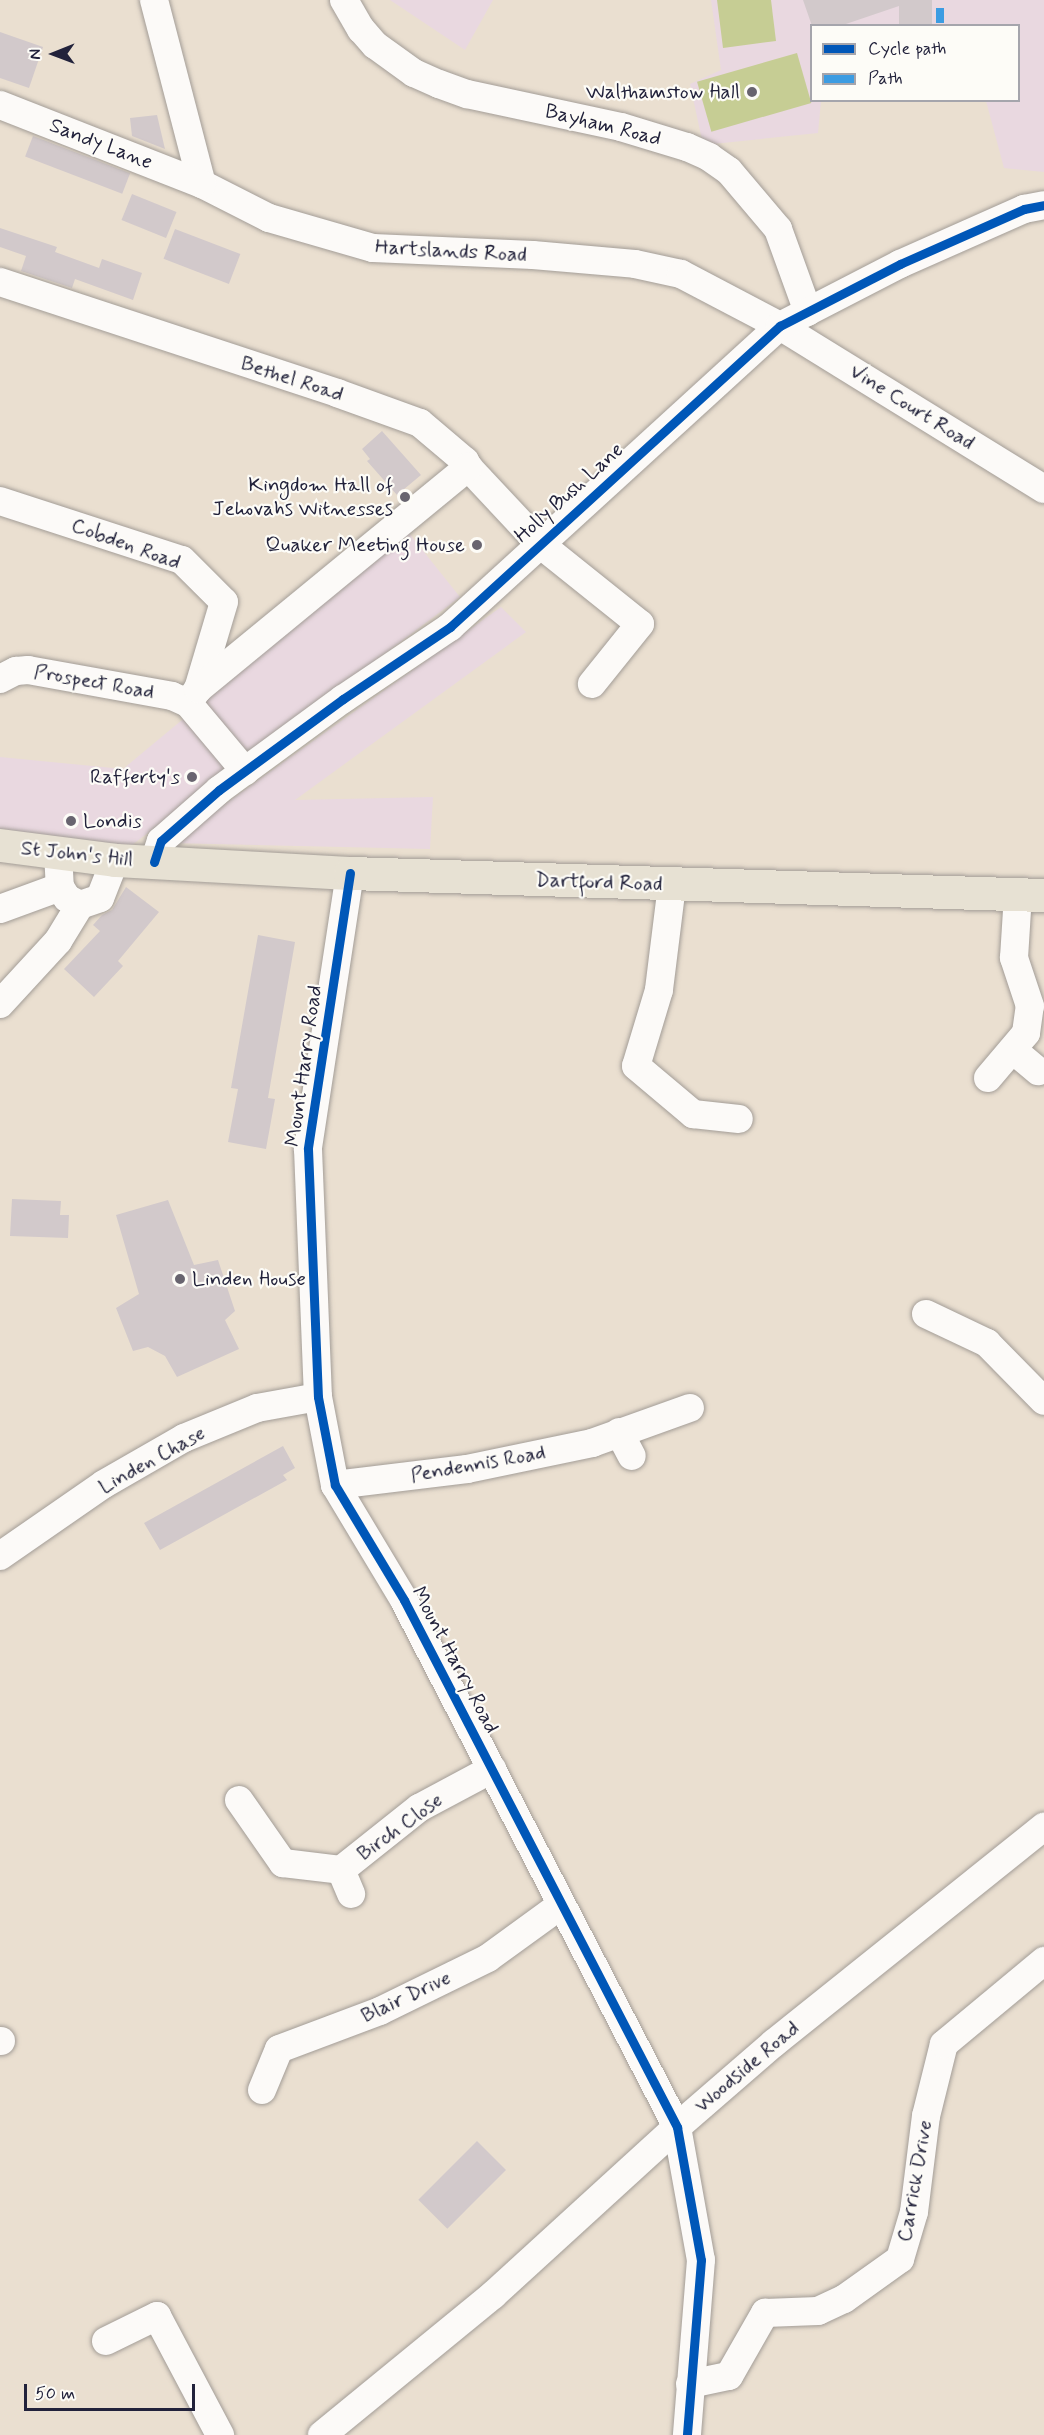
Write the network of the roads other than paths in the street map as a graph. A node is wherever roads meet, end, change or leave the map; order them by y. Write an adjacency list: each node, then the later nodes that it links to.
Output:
1 (154, 0): 4 (street)
2 (344, 0): 7 (street, Bayham Road)
3 (0, 105): 4 (street, Sandy Lane)
4 (202, 184): 8 (street, Hartslands Road)
5 (1044, 205): 7 (street, Holly Bush Lane)
6 (0, 282): 9 (street, Bethel Road)
7 (808, 312): 8 (street, Holly Bush Lane)
8 (780, 326): 10 (street, Vine Court Road); 12 (street, Holly Bush Lane)
9 (468, 467): 12 (street, Bethel Road); 15 (street)
10 (1044, 489)
11 (0, 501): 15 (street, Cobden Road)
12 (540, 544): 14 (street, Bethel Road); 16 (street, Holly Bush Lane)
13 (0, 679): 15 (street, Prospect Road)
14 (592, 684)
15 (193, 696): 16 (street)
16 (245, 771): 20 (street, Holly Bush Lane)
17 (0, 845): 18 (main road, St John's Hill)
18 (58, 852): 19 (main road, St John's Hill); 24 (street)
19 (115, 860): 20 (main road, St John's Hill); 24 (street)
20 (154, 862): 21 (main road, Dartford Road)
21 (350, 873): 22 (main road, Dartford Road); 32 (street, Mount Harry Road)
22 (672, 885): 23 (main road, Dartford Road); 30 (street)
23 (1031, 895): 27 (street)
24 (70, 896): 25 (street); 26 (street)
25 (0, 909)
26 (0, 1004)
27 (1013, 1050): 28 (street); 29 (street)
28 (1038, 1071)
29 (988, 1078)
30 (739, 1119)
31 (926, 1314): 33 (street)
32 (318, 1397): 35 (street, Mount Harry Road); 36 (street, Linden Chase)
33 (1044, 1401)
34 (690, 1408): 35 (street, Pendennis Road)
35 (335, 1485): 37 (street, Mount Harry Road)
36 (0, 1556)
37 (492, 1769): 38 (street, Birch Close); 40 (street, Mount Harry Road)
38 (239, 1800)
39 (1044, 1827): 43 (street, Woodside Road)
40 (561, 1905): 42 (street, Blair Drive); 43 (street, Mount Harry Road)
41 (1044, 1961): 45 (street, Carrick Drive)
42 (262, 2090)
43 (677, 2127): 45 (street, Mount Harry Road); 47 (street, Woodside Road)
44 (106, 2341): 46 (street)
45 (690, 2384): 48 (street, Mount Harry Road)
46 (220, 2435)
47 (321, 2435)
48 (687, 2435)

